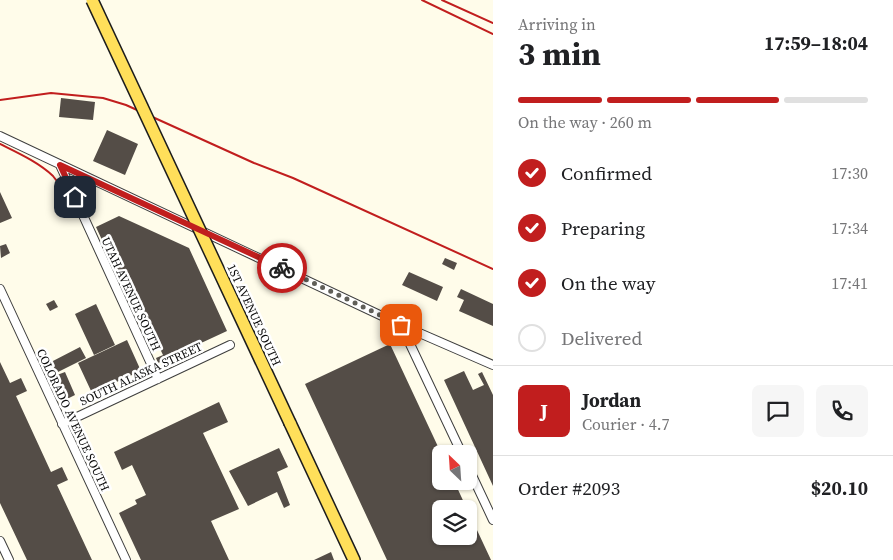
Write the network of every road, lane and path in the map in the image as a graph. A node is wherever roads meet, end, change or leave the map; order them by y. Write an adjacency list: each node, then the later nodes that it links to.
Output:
1 (92, 0): 16 (main road, 1ST AVENUE SOUTH, bridge)
2 (0, 136): 3 (street)
3 (60, 165): 5 (street); 8 (street, UTAH AVENUE SOUTH)
4 (0, 289): 9 (street, COLORADO AVENUE SOUTH)
5 (401, 325): 7 (street); 10 (street)
6 (230, 345): 8 (street, SOUTH ALASKA STREET)
7 (493, 365)
8 (158, 378): 9 (street, SOUTH ALASKA STREET)
9 (62, 424): 15 (street, COLORADO AVENUE SOUTH)
10 (458, 445)
11 (478, 488): 12 (street)
12 (493, 520)
13 (0, 541): 14 (street)
14 (9, 560)
15 (126, 560)
16 (354, 560)

